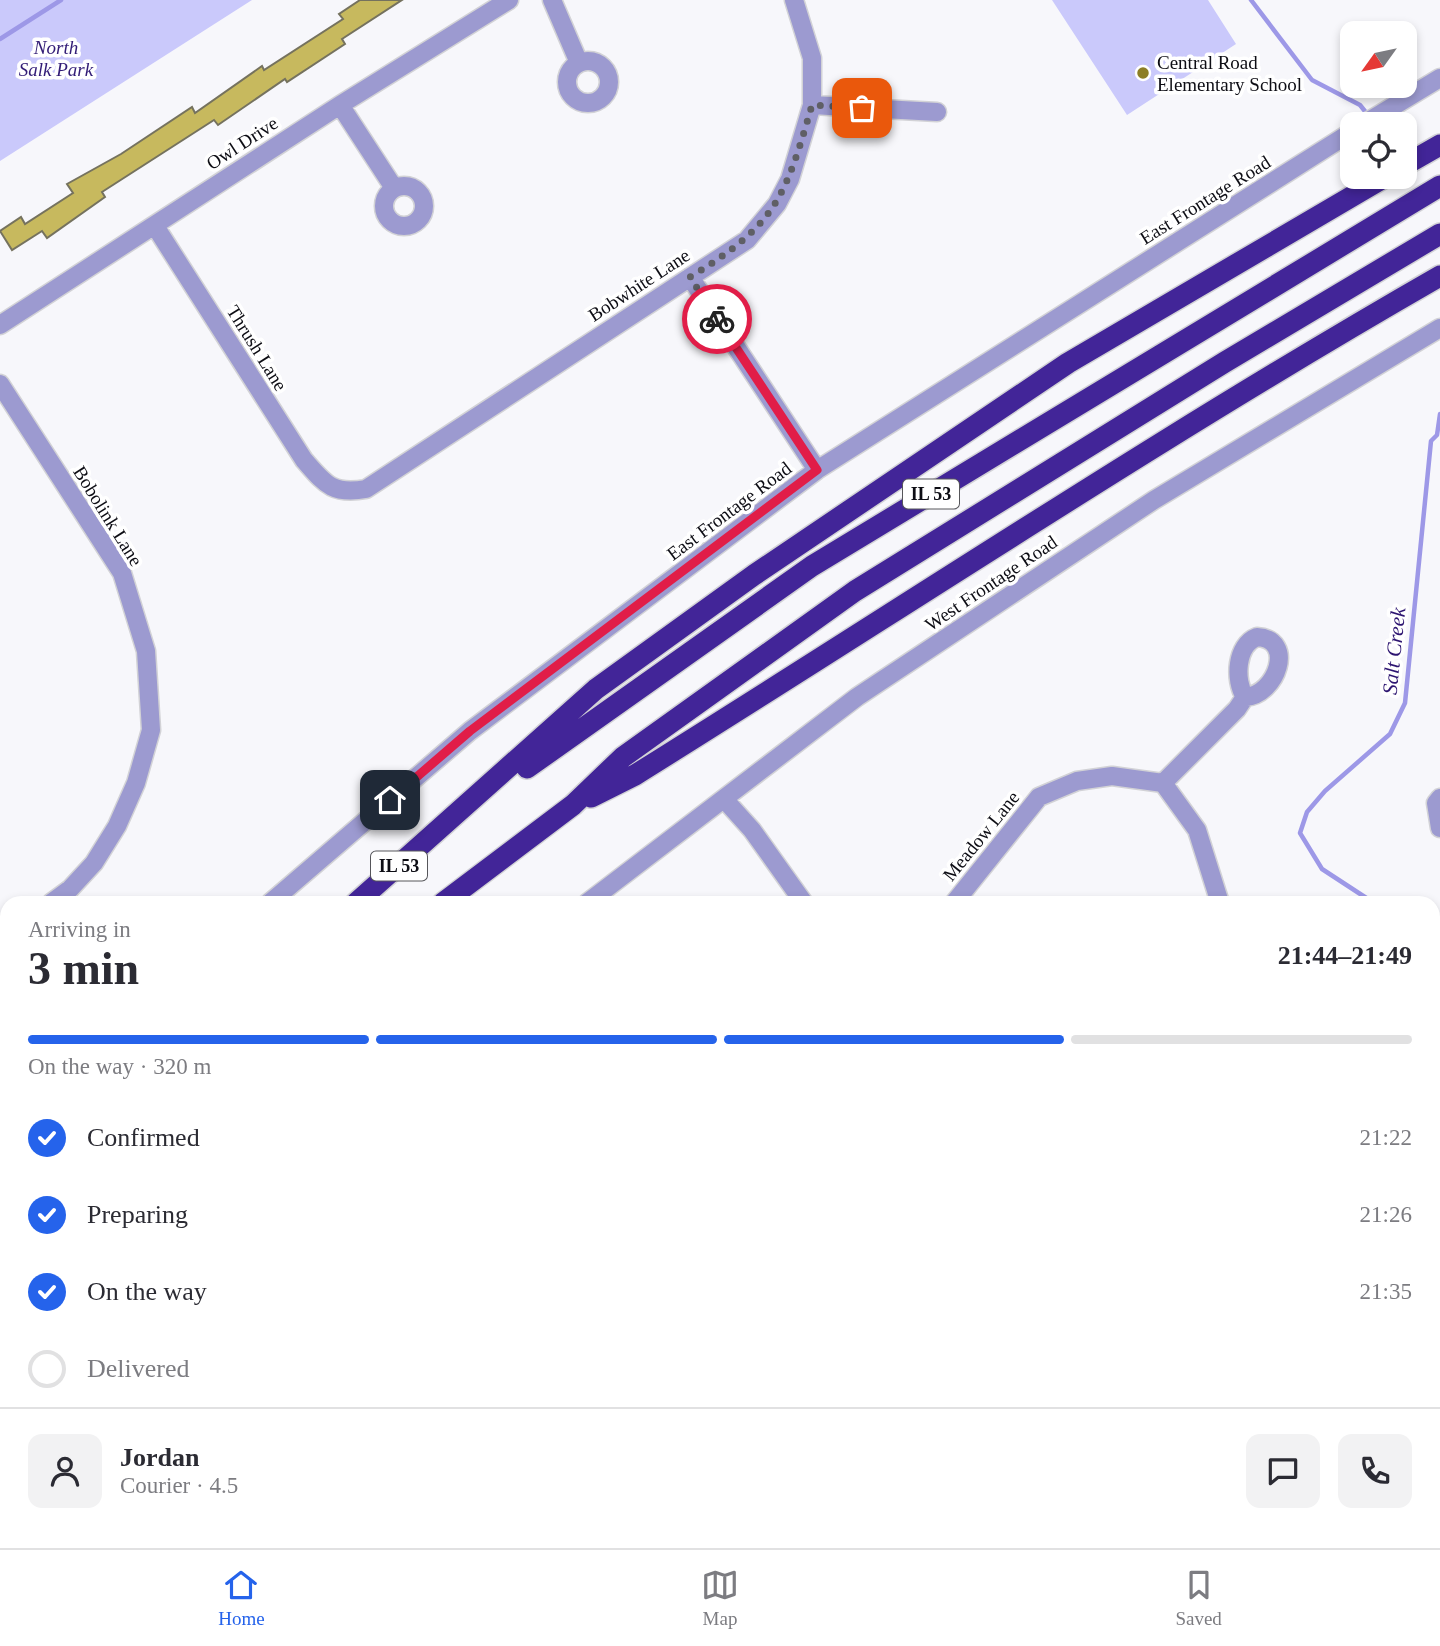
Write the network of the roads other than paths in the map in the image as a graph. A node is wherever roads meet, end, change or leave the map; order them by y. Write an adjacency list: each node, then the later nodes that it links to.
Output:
1 (509, 0): 6 (street, Owl Drive)
2 (552, 0): 4 (street)
3 (794, 0): 7 (street, Bobwhite Lane)
4 (579, 63)
5 (1440, 78): 9 (street)
6 (340, 104): 14 (street); 16 (street, Owl Drive)
7 (812, 105): 8 (street); 19 (street, Bobwhite Lane)
8 (937, 112)
9 (1383, 112)
10 (1340, 139): 23 (street, East Frontage Road)
11 (1440, 145): 12 (highway)
12 (1417, 158)
13 (1440, 187): 31 (highway, IL 53)
14 (394, 188)
15 (1365, 189): 31 (highway, IL 53)
16 (155, 226): 20 (street, Owl Drive); 24 (street, Thrush Lane)
17 (1440, 234): 29 (highway, IL 53)
18 (1440, 275): 29 (highway, IL 53)
19 (690, 277): 23 (street); 24 (street, Bobwhite Lane)
20 (0, 325)
21 (1438, 329): 28 (street, West Frontage Road)
22 (0, 384): 32 (street, Bobolink Lane)
23 (817, 470): 33 (street, East Frontage Road)
24 (331, 488)
25 (1245, 697): 26 (street)
26 (1163, 783): 38 (street, Meadow Lane); 39 (street)
27 (1440, 798): 30 (street)
28 (725, 800): 36 (street, West Frontage Road); 37 (street)
29 (573, 805): 35 (highway, IL 53)
30 (1440, 828)
31 (441, 830): 34 (highway, IL 53)
32 (60, 896)
33 (278, 896)
34 (364, 896)
35 (452, 896)
36 (596, 896)
37 (799, 896)
38 (960, 896)
39 (1218, 896)

